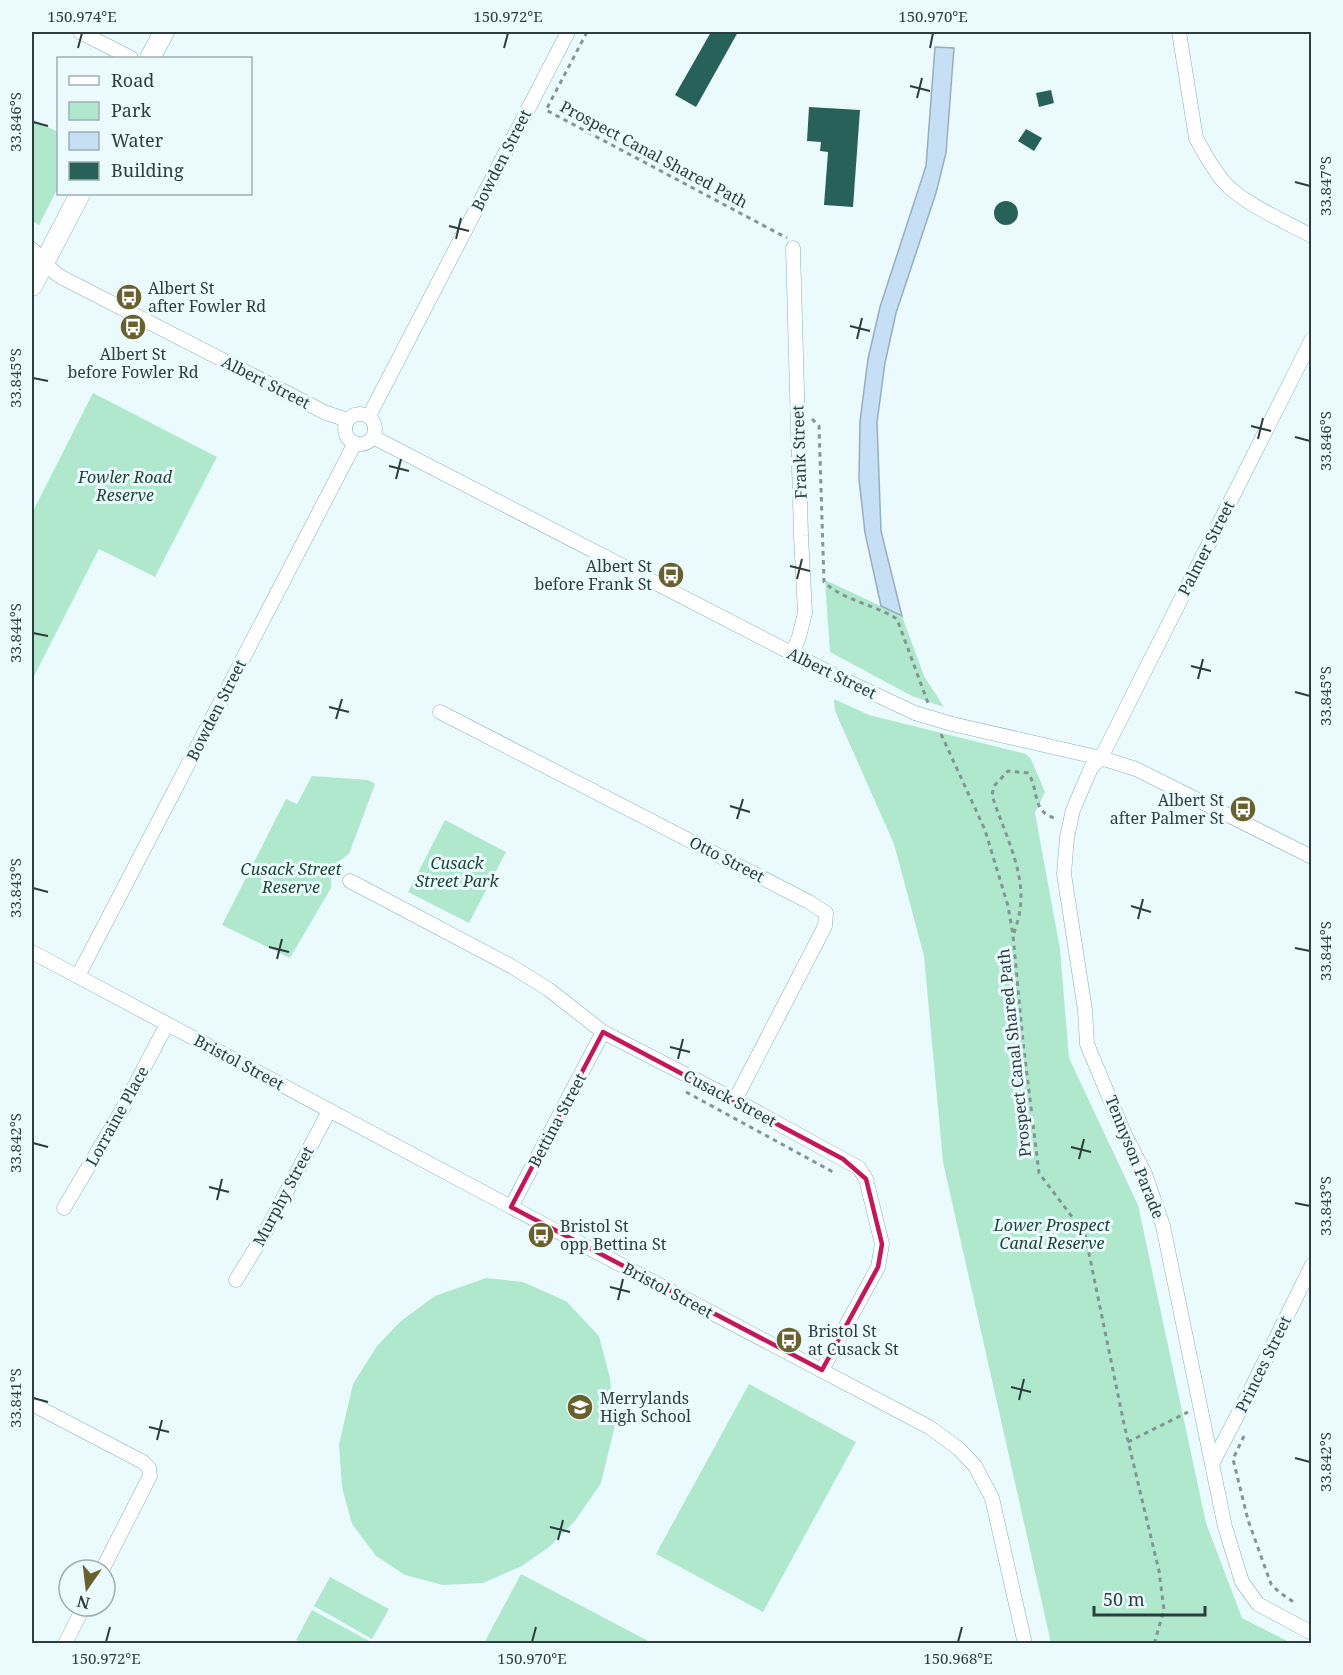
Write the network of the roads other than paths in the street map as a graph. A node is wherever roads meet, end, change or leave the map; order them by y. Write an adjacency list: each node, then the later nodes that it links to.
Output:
1 (80, 32): 5 (street)
2 (164, 32): 6 (main road)
3 (568, 32): 13 (street, Bowden Street)
4 (1179, 32): 8 (street)
5 (129, 57)
6 (151, 57)
7 (79, 195): 10 (main road)
8 (1311, 236)
9 (793, 248): 17 (street, Frank Street)
10 (38, 255): 11 (main road); 14 (street, Albert Street)
11 (32, 286)
12 (1311, 339): 19 (street, Palmer Street)
13 (369, 416): 14 (street); 15 (street)
14 (348, 420): 16 (street)
15 (373, 437): 16 (street); 17 (street, Albert Street)
16 (355, 443): 23 (street, Bowden Street)
17 (792, 654): 19 (street, Albert Street, bridge)
18 (440, 712): 26 (street, Otto Street)
19 (1101, 758): 20 (street, Albert Street); 34 (street, Tennyson Parade)
20 (1311, 857)
21 (350, 881): 25 (street, Cusack Street)
22 (33, 956): 23 (street, Bristol Street)
23 (78, 976): 24 (street, Bristol Street)
24 (167, 1023): 27 (street, Bristol Street); 29 (street, Lorraine Place)
25 (603, 1032): 26 (street, Cusack Street); 28 (street, Bettina Street)
26 (735, 1100): 32 (street, Cusack Street)
27 (329, 1111): 28 (street, Bristol Street); 31 (street, Murphy Street)
28 (511, 1207): 32 (street, Bristol Street)
29 (64, 1208)
30 (1311, 1264): 34 (street, Princes Street)
31 (236, 1280)
32 (822, 1370): 39 (street, Bristol Street)
33 (32, 1404): 35 (street)
34 (1213, 1462): 37 (street, Tennyson Parade)
35 (108, 1558)
36 (78, 1618): 38 (street)
37 (1311, 1633)
38 (65, 1644)
39 (1026, 1644)

